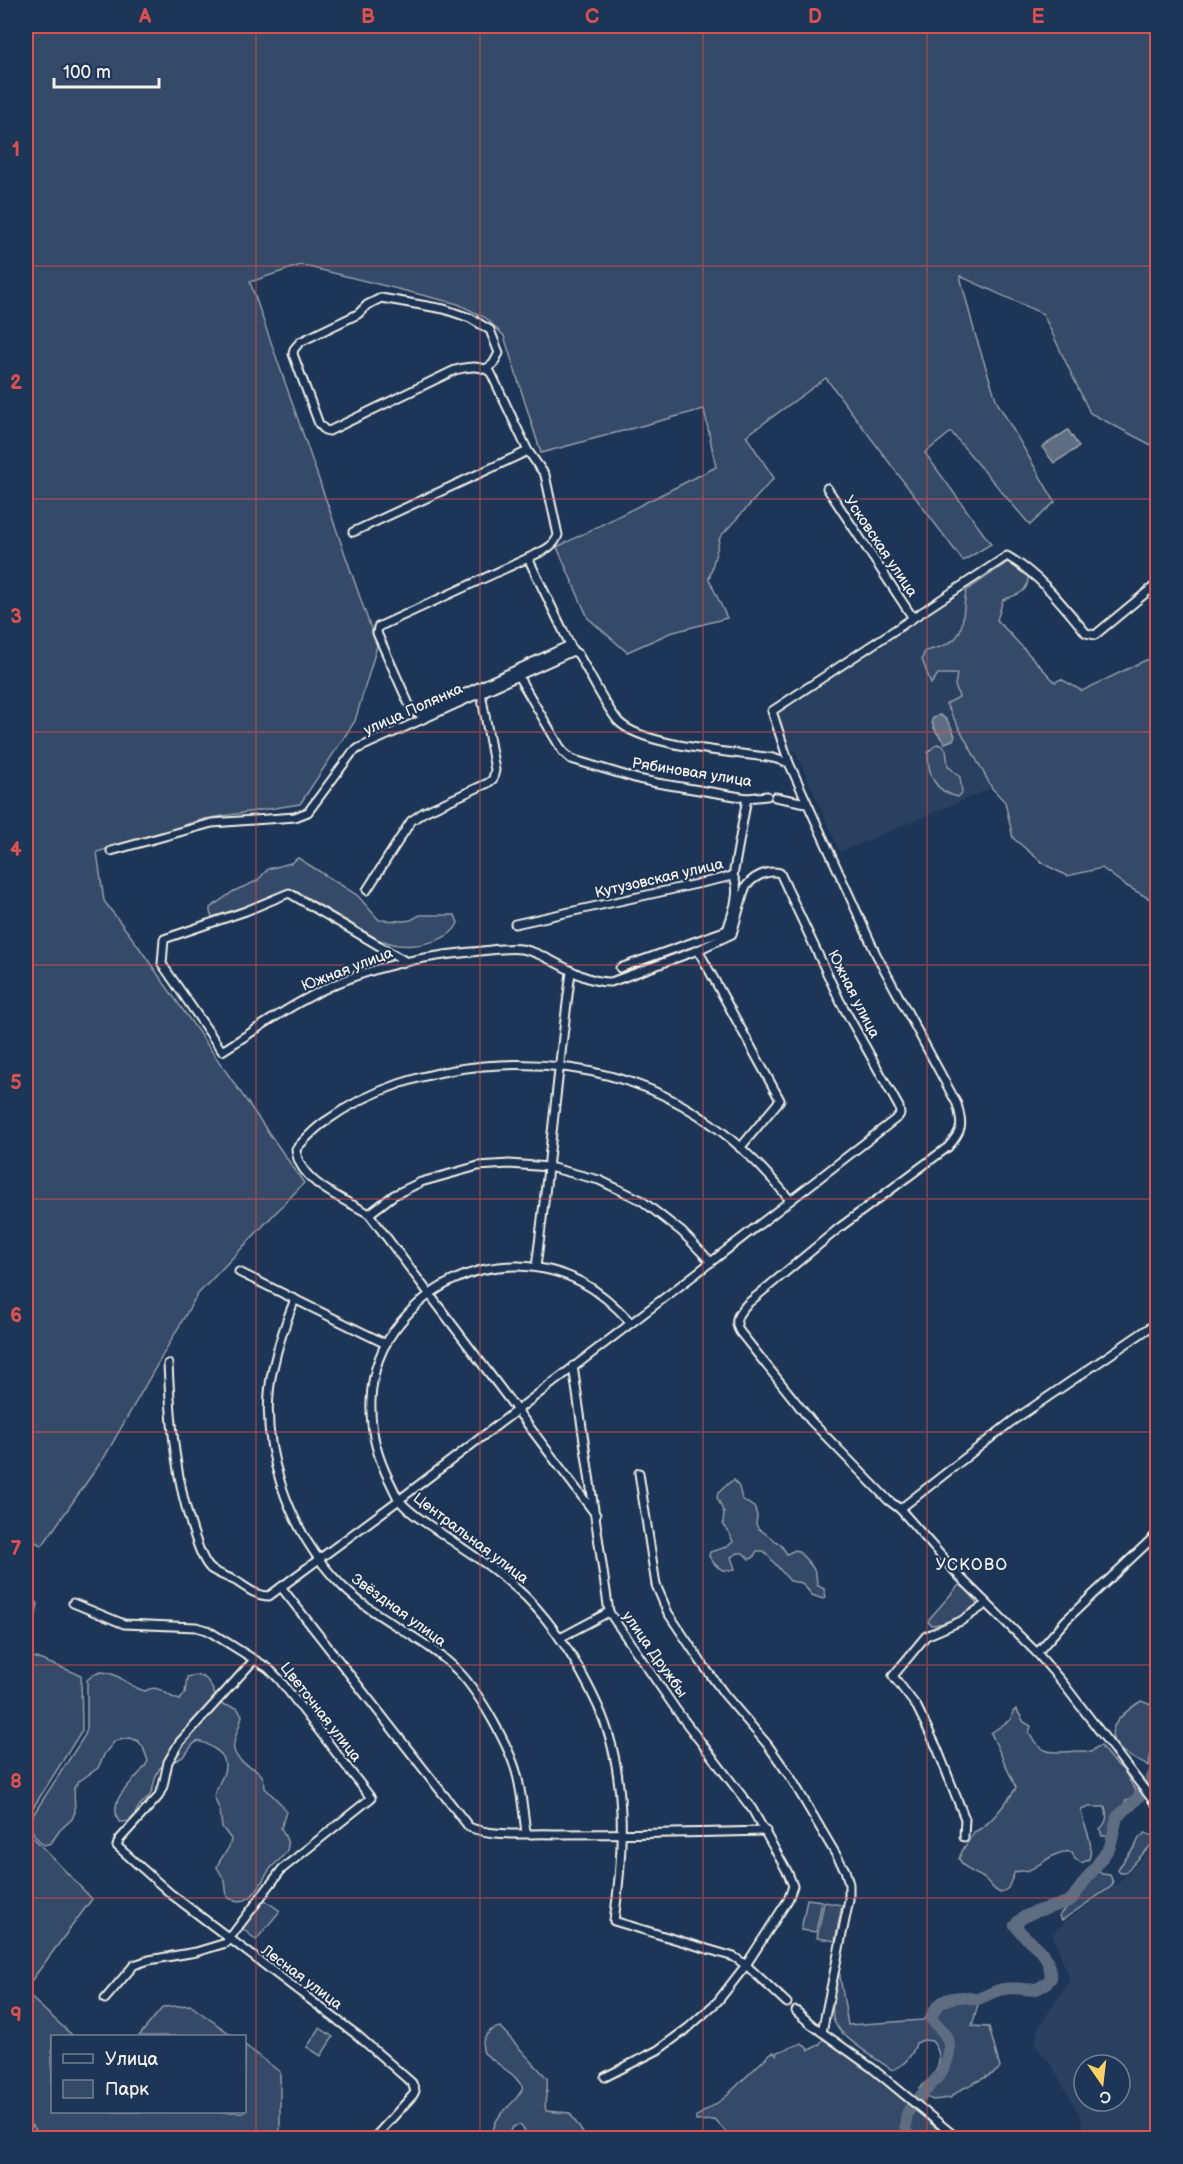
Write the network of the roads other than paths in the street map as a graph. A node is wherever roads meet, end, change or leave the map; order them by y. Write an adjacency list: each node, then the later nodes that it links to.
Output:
1 (486, 368): 1 (street); 2 (street)
2 (528, 451): 4 (street); 5 (street)
3 (827, 488): 7 (street, Усковская улица)
4 (353, 532)
5 (528, 558): 8 (street); 8 (street)
6 (1158, 584): 7 (street)
7 (913, 618): 11 (street)
8 (571, 648): 9 (street, улица Полянка); 11 (street)
9 (518, 676): 10 (street, улица Полянка); 12 (street, Рябиновая улица)
10 (481, 693): 14 (street, улица Полянка); 16 (street)
11 (789, 763): 13 (street)
12 (747, 798): 13 (street, Рябиновая улица); 15 (street, Кутузовская улица)
13 (806, 803): 40 (street)
14 (111, 851)
15 (733, 876): 17 (street, Кутузовская улица); 20 (street)
16 (367, 890)
17 (515, 924)
18 (698, 950): 21 (street, Южная улица); 23 (street); 25 (street, Южная улица)
19 (405, 961): 19 (street, Южная улица); 21 (street, Южная улица)
20 (620, 968)
21 (571, 972): 22 (street)
22 (558, 1067): 23 (street); 24 (street); 26 (street)
23 (740, 1148): 25 (street)
24 (549, 1167): 26 (street); 27 (street); 28 (street)
25 (790, 1200): 27 (street)
26 (369, 1214): 30 (street)
27 (711, 1262): 33 (street)
28 (536, 1267): 30 (street, Центральная улица); 33 (street, Центральная улица)
29 (238, 1272): 31 (street)
30 (429, 1293): 34 (street, Центральная улица); 37 (street)
31 (295, 1299): 34 (street); 43 (street, Звёздная улица)
32 (1158, 1322): 40 (street)
33 (631, 1323): 36 (street)
34 (386, 1344): 39 (street, Центральная улица)
35 (168, 1364): 44 (street)
36 (573, 1366): 37 (street); 41 (street, улица Дружбы)
37 (517, 1410): 39 (street); 41 (street)
38 (639, 1473): 61 (street)
39 (399, 1500): 43 (street); 48 (street, Центральная улица)
40 (900, 1509): 46 (street)
41 (596, 1515): 47 (street, улица Дружбы)
42 (1158, 1533): 49 (street)
43 (318, 1558): 44 (street); 53 (street, Звёздная улица)
44 (281, 1587): 53 (street)
45 (73, 1603): 50 (street, Цветочная улица)
46 (986, 1604): 49 (street); 55 (street)
47 (609, 1612): 48 (street); 52 (street, улица Дружбы)
48 (560, 1638): 54 (street, Центральная улица)
49 (1037, 1653): 51 (street)
50 (254, 1659): 56 (street, Лесная улица); 56 (street, Цветочная улица)
51 (1158, 1807)
52 (766, 1831): 54 (street); 57 (street, улица Дружбы)
53 (526, 1833): 54 (street)
54 (622, 1834): 57 (street, Центральная улица)
55 (964, 1837)
56 (230, 1939): 58 (street); 63 (street, Лесная улица)
57 (746, 1965): 59 (street); 62 (street, улица Дружбы)
58 (105, 1999)
59 (788, 2003)
60 (796, 2011): 61 (street)
61 (822, 2032): 64 (street)
62 (604, 2077)
63 (374, 2139)
64 (957, 2139)

